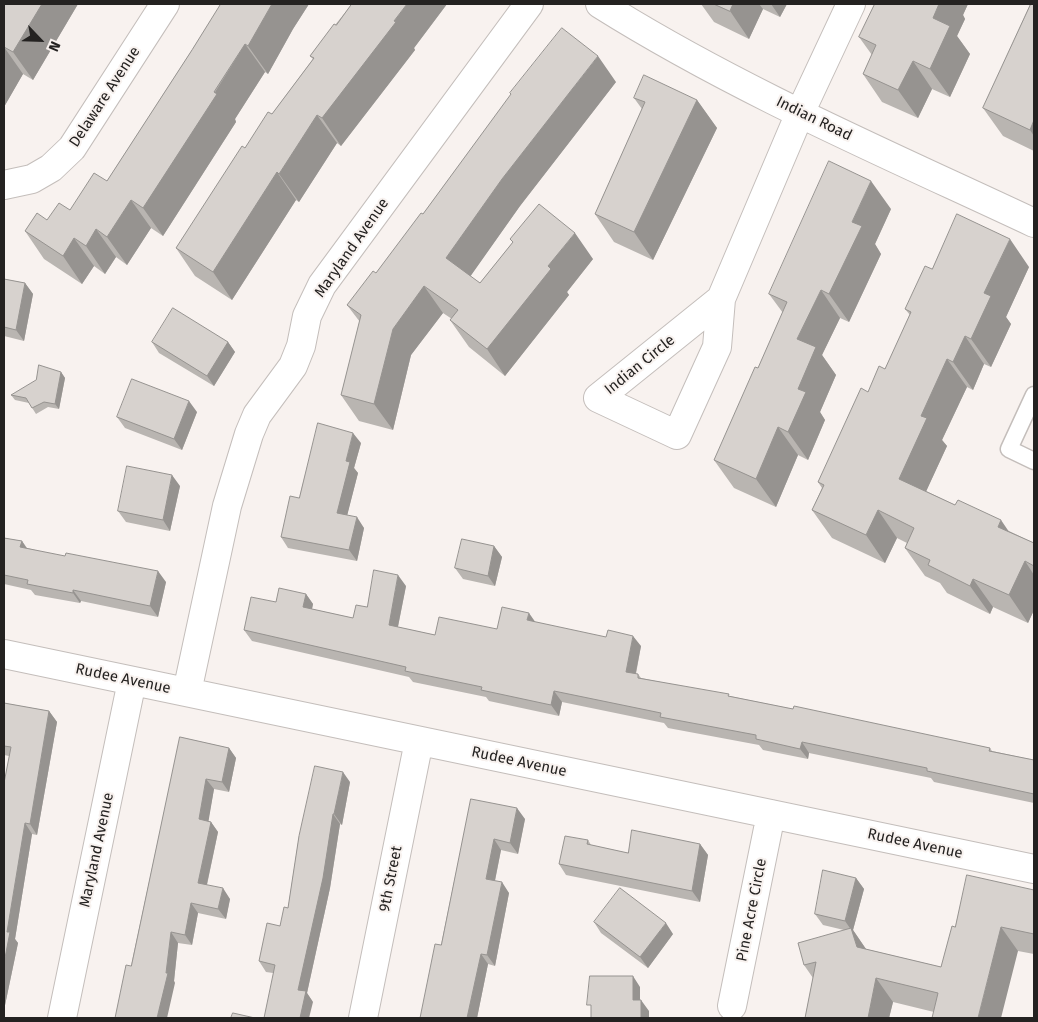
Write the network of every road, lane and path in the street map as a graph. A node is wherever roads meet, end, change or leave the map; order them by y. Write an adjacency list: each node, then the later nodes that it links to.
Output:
1 (165, 4): 6 (street, Delaware Avenue)
2 (529, 4): 13 (street, Maryland Avenue)
3 (600, 4): 5 (street, Indian Road)
4 (851, 4): 5 (street, Indian Circle)
5 (800, 114): 7 (street, Indian Road); 8 (street, Indian Circle)
6 (4, 185)
7 (1034, 223)
8 (721, 299): 8 (street, Indian Circle)
9 (1034, 395): 10 (lane)
10 (1034, 461)
11 (4, 654): 12 (street, Rudee Avenue)
12 (132, 681): 13 (street, Rudee Avenue); 18 (street, Maryland Avenue)
13 (187, 692): 14 (street, Rudee Avenue)
14 (419, 741): 15 (street, Rudee Avenue); 19 (street, 9th Street)
15 (771, 814): 16 (street, Rudee Avenue); 17 (street, Pine Acre Circle)
16 (1034, 869)
17 (732, 1006)
18 (62, 1018)
19 (363, 1018)

